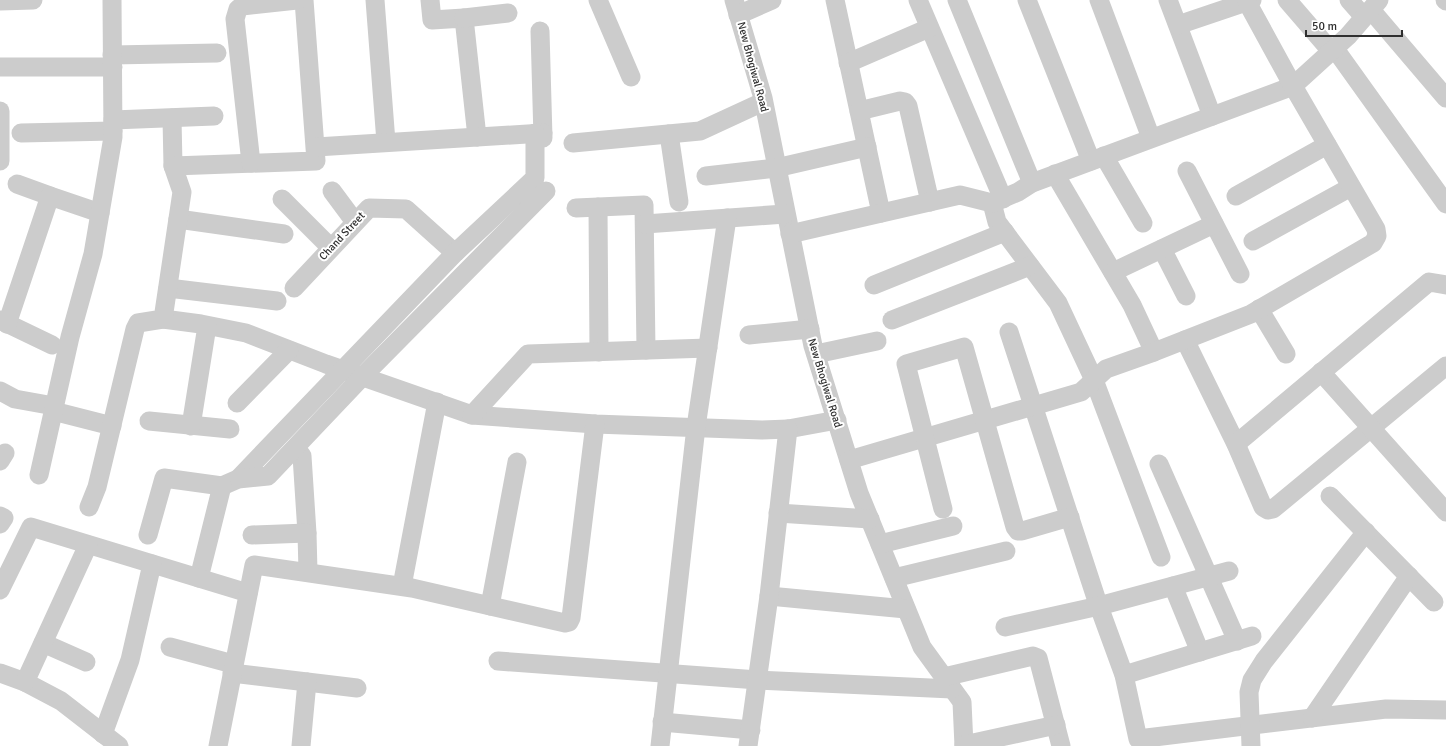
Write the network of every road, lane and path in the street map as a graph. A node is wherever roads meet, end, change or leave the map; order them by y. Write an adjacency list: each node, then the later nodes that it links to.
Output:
1 (32, 0): 17 (street)
2 (112, 0): 28 (street)
3 (297, 0): 53 (street)
4 (304, 0): 49 (street)
5 (375, 0): 46 (street)
6 (430, 0): 22 (street)
7 (598, 0): 31 (street)
8 (772, 0): 19 (street)
9 (835, 0): 29 (street)
10 (918, 0): 24 (street)
11 (957, 0): 59 (street)
12 (1027, 0): 51 (street)
13 (1099, 0): 45 (street)
14 (1168, 0): 23 (street)
15 (1287, 0): 26 (street)
16 (1349, 0): 20 (street)
17 (0, 1)
18 (1249, 1): 23 (street); 32 (street)
19 (736, 7): 34 (street, New Bhogiwal Road)
20 (1371, 9): 26 (street); 33 (street)
21 (508, 13): 22 (street)
22 (464, 18): 44 (street)
23 (1178, 25): 38 (street)
24 (929, 28): 29 (street); 67 (street)
25 (540, 31): 43 (street)
26 (1333, 50): 32 (street); 70 (street)
27 (217, 54): 28 (street)
28 (112, 61): 30 (street); 40 (street)
29 (848, 63): 36 (street)
30 (0, 67)
31 (631, 77)
32 (1293, 86): 38 (street); 48 (street)
33 (1446, 98)
34 (763, 102): 42 (street); 55 (street, New Bhogiwal Road)
35 (0, 111): 52 (street)
36 (859, 111): 50 (street); 69 (street)
37 (214, 116): 39 (street)
38 (1212, 116): 45 (street)
39 (172, 118): 40 (street); 54 (street)
40 (113, 125): 41 (street); 73 (street)
41 (21, 133)
42 (669, 134): 47 (street); 68 (street)
43 (540, 135): 44 (street); 88 (street)
44 (477, 137): 46 (street)
45 (1151, 138): 51 (street)
46 (386, 142): 49 (street)
47 (573, 143)
48 (1327, 145): 61 (street); 65 (street)
49 (316, 147): 53 (street)
50 (866, 147): 55 (street); 74 (street)
51 (1098, 158): 57 (street); 79 (street)
52 (0, 161)
53 (251, 164): 54 (street)
54 (173, 166): 77 (street)
55 (776, 168): 58 (street); 75 (street, New Bhogiwal Road)
56 (1187, 171): 81 (street)
57 (1055, 174): 59 (street); 90 (street)
58 (706, 176)
59 (1032, 183): 67 (street)
60 (17, 184): 64 (street)
61 (1351, 187): 85 (street); 98 (street)
62 (332, 191): 78 (street)
63 (546, 191): 119 (street)
64 (50, 196): 73 (street); 101 (street)
65 (1236, 196)
66 (282, 199): 86 (street)
67 (998, 201): 69 (street); 82 (street)
68 (679, 202)
69 (930, 202): 74 (street)
70 (1446, 204)
71 (598, 207): 72 (street); 80 (street); 112 (street)
72 (576, 208)
73 (100, 213): 125 (street)
74 (881, 213): 84 (street)
75 (785, 214): 76 (street); 84 (street, New Bhogiwal Road)
76 (727, 218): 80 (street); 109 (street)
77 (178, 219): 83 (street); 94 (street)
78 (355, 222): 86 (street, Chand Street); 88 (street, Chand Street)
79 (1143, 223)
80 (645, 224): 111 (street)
81 (1214, 224): 87 (street); 91 (street)
82 (1005, 232): 89 (street); 92 (street)
83 (284, 234)
84 (790, 234): 103 (street, New Bhogiwal Road)
85 (1253, 241)
86 (331, 248): 95 (street, Chand Street)
87 (1162, 248): 90 (street); 96 (street)
88 (455, 253): 117 (street)
89 (1030, 266): 100 (street); 120 (street)
90 (1113, 272): 113 (street)
91 (1240, 274)
92 (874, 285)
93 (1446, 285): 118 (street)
94 (168, 288): 97 (street); 99 (street)
95 (294, 288)
96 (1186, 296)
97 (277, 301)
98 (1259, 309): 106 (street); 115 (street)
99 (163, 319): 102 (street); 131 (street)
100 (892, 320)
101 (4, 322): 108 (street)
102 (207, 326): 110 (street); 132 (street)
103 (810, 329): 105 (street); 114 (street, New Bhogiwal Road)
104 (1009, 332): 124 (street)
105 (749, 336)
106 (1185, 340): 113 (street); 138 (street)
107 (877, 341): 114 (street)
108 (52, 345)
109 (708, 348): 111 (street); 133 (street)
110 (289, 350): 117 (street); 123 (street)
111 (646, 350): 112 (street)
112 (599, 352): 126 (street)
113 (1154, 352): 120 (street)
114 (816, 354): 127 (street, New Bhogiwal Road)
115 (1286, 354)
116 (1446, 366): 134 (street)
117 (342, 368): 119 (street); 140 (street)
118 (1321, 372): 134 (street); 138 (street)
119 (362, 377): 122 (street); 139 (street)
120 (1094, 380): 124 (street); 164 (street)
121 (0, 391): 125 (street)
122 (437, 402): 126 (street); 172 (street)
123 (237, 403)
124 (1034, 406): 128 (street); 153 (street)
125 (54, 408): 131 (street); 145 (street)
126 (472, 415): 130 (street)
127 (837, 420): 136 (street); 141 (street, New Bhogiwal Road)
128 (984, 420): 137 (street); 137 (street); 153 (street)
129 (148, 421): 132 (street)
130 (595, 424): 133 (street); 178 (street)
131 (112, 426): 148 (street)
132 (191, 426): 135 (street)
133 (696, 427): 136 (street); 189 (street)
134 (1370, 427): 138 (street); 150 (street)
135 (230, 429)
136 (788, 429): 151 (street)
137 (926, 438): 141 (street); 149 (street)
138 (1236, 444)
139 (296, 448): 143 (street); 157 (street)
140 (266, 449): 143 (street); 146 (street)
141 (849, 460): 154 (street, New Bhogiwal Road)
142 (517, 462): 178 (street)
143 (281, 463): 146 (street)
144 (1159, 464): 169 (street)
145 (39, 475)
146 (230, 483): 159 (street); 170 (street)
147 (1330, 496): 158 (street)
148 (88, 507)
149 (943, 509)
150 (1446, 512)
151 (778, 513): 154 (street); 176 (street)
152 (0, 516): 155 (street)
153 (1070, 517): 179 (street)
154 (870, 519): 162 (street, New Bhogiwal Road)
155 (0, 524)
156 (953, 526): 162 (street)
157 (307, 532): 160 (street); 167 (street)
158 (1366, 532): 168 (street); 199 (street)
159 (148, 535)
160 (252, 535)
161 (88, 544): 165 (street); 174 (street); 182 (street)
162 (880, 544): 171 (street, New Bhogiwal Road)
163 (1006, 551): 171 (street)
164 (1161, 557)
165 (152, 564): 170 (street); 201 (street)
166 (1229, 571): 169 (street)
167 (308, 572): 172 (street); 175 (street)
168 (1409, 576): 177 (street); 197 (street)
169 (1207, 577): 173 (street); 184 (street)
170 (199, 578): 175 (street)
171 (894, 578): 180 (street, New Bhogiwal Road)
172 (402, 586): 178 (street)
173 (1173, 586): 179 (street); 184 (street)
174 (0, 590)
175 (248, 593): 187 (street)
176 (769, 596): 180 (street); 191 (street)
177 (1434, 602)
178 (490, 606)
179 (1099, 606): 181 (street); 190 (street)
180 (906, 609): 194 (street, New Bhogiwal Road)
181 (1005, 627)
182 (43, 644): 186 (street); 192 (street)
183 (170, 647): 187 (street)
184 (1200, 652): 190 (street)
185 (498, 661): 189 (street)
186 (86, 662)
187 (232, 669): 193 (street); 205 (street)
188 (0, 673): 192 (street)
189 (669, 674): 191 (street); 198 (street)
190 (1124, 675): 203 (street)
191 (758, 680): 194 (street); 202 (street)
192 (25, 682): 201 (street)
193 (307, 682): 195 (street); 206 (street)
194 (948, 683): 200 (street); 208 (street, New Bhogiwal Road)
195 (357, 688)
196 (1446, 710): 197 (street)
197 (1312, 718): 199 (street)
198 (662, 722): 202 (street); 207 (street)
199 (1249, 725): 203 (street); 210 (street)
200 (1056, 726): 208 (street); 209 (street)
201 (103, 734): 204 (street)
202 (750, 738)
203 (1139, 743)
204 (119, 746)
205 (218, 746)
206 (301, 746)
207 (660, 746)
208 (964, 746)
209 (1061, 746)
210 (1251, 746)

